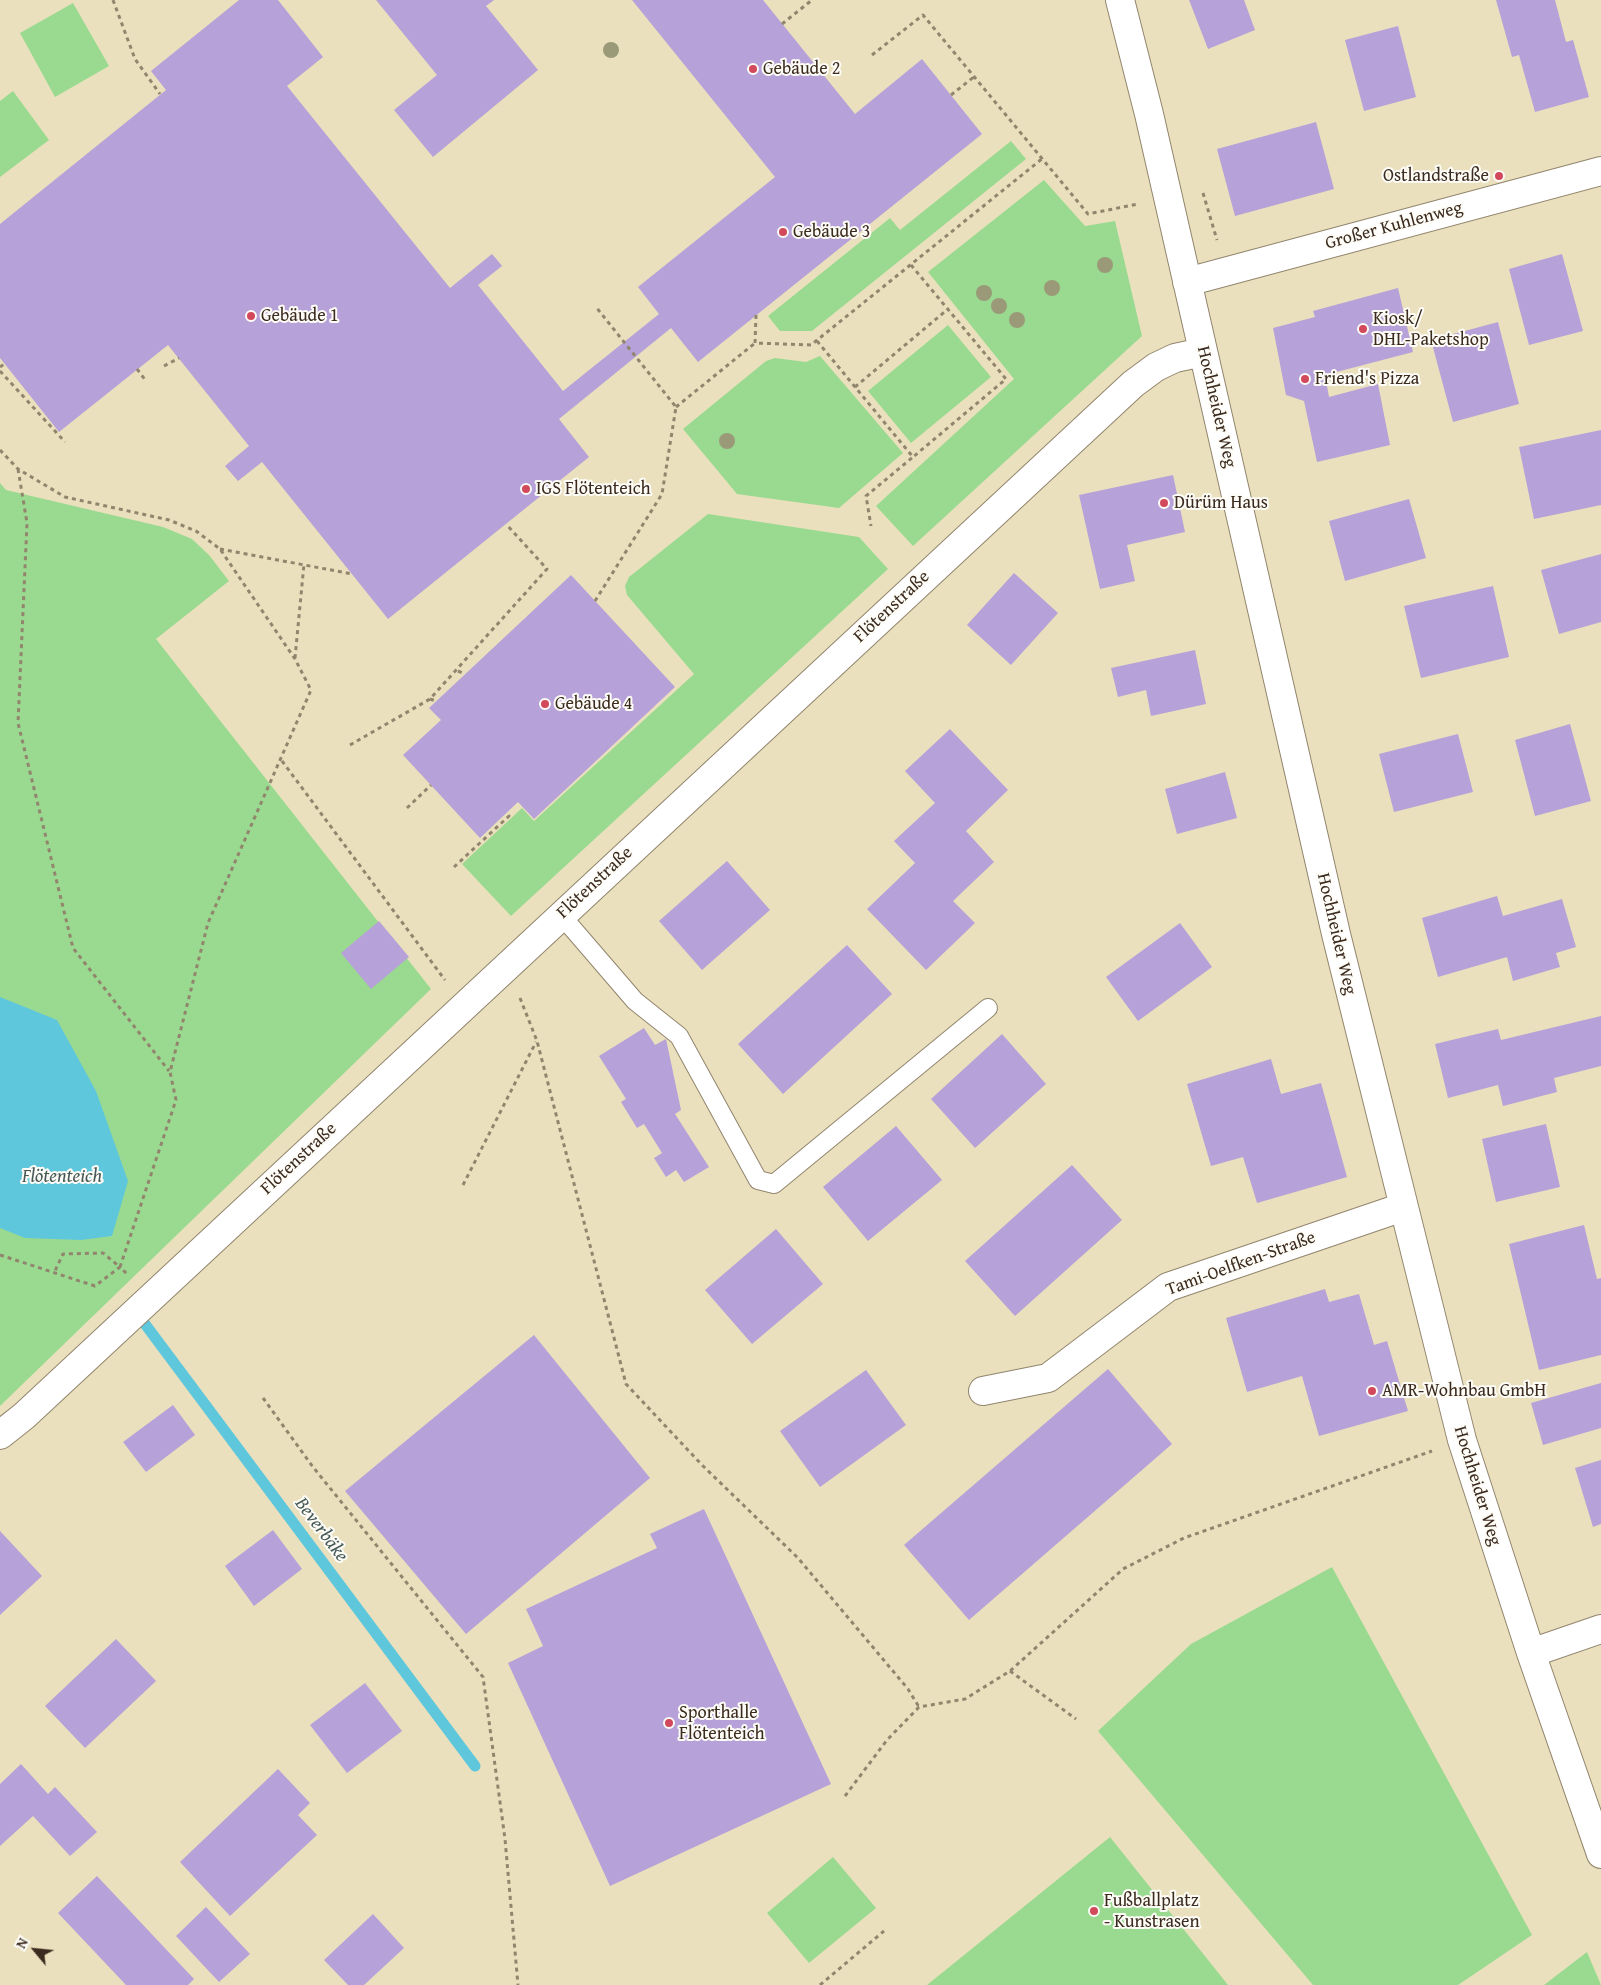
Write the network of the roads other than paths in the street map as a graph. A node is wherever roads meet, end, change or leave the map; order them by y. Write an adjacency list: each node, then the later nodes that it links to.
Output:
1 (1120, 0): 3 (street, Hochheider Weg)
2 (1601, 171): 3 (street, Großer Kuhlenweg)
3 (1187, 282): 4 (street, Hochheider Weg)
4 (1203, 352): 5 (street, Flötenstraße); 7 (street, Hochheider Weg)
5 (561, 915): 6 (lane); 9 (street, Flötenstraße)
6 (988, 1008)
7 (1403, 1207): 8 (street, Tami-Oelfken-Straße); 11 (street, Hochheider Weg)
8 (983, 1392)
9 (0, 1435)
10 (1601, 1629): 11 (street)
11 (1531, 1653): 12 (street, Hochheider Weg)
12 (1601, 1854)

